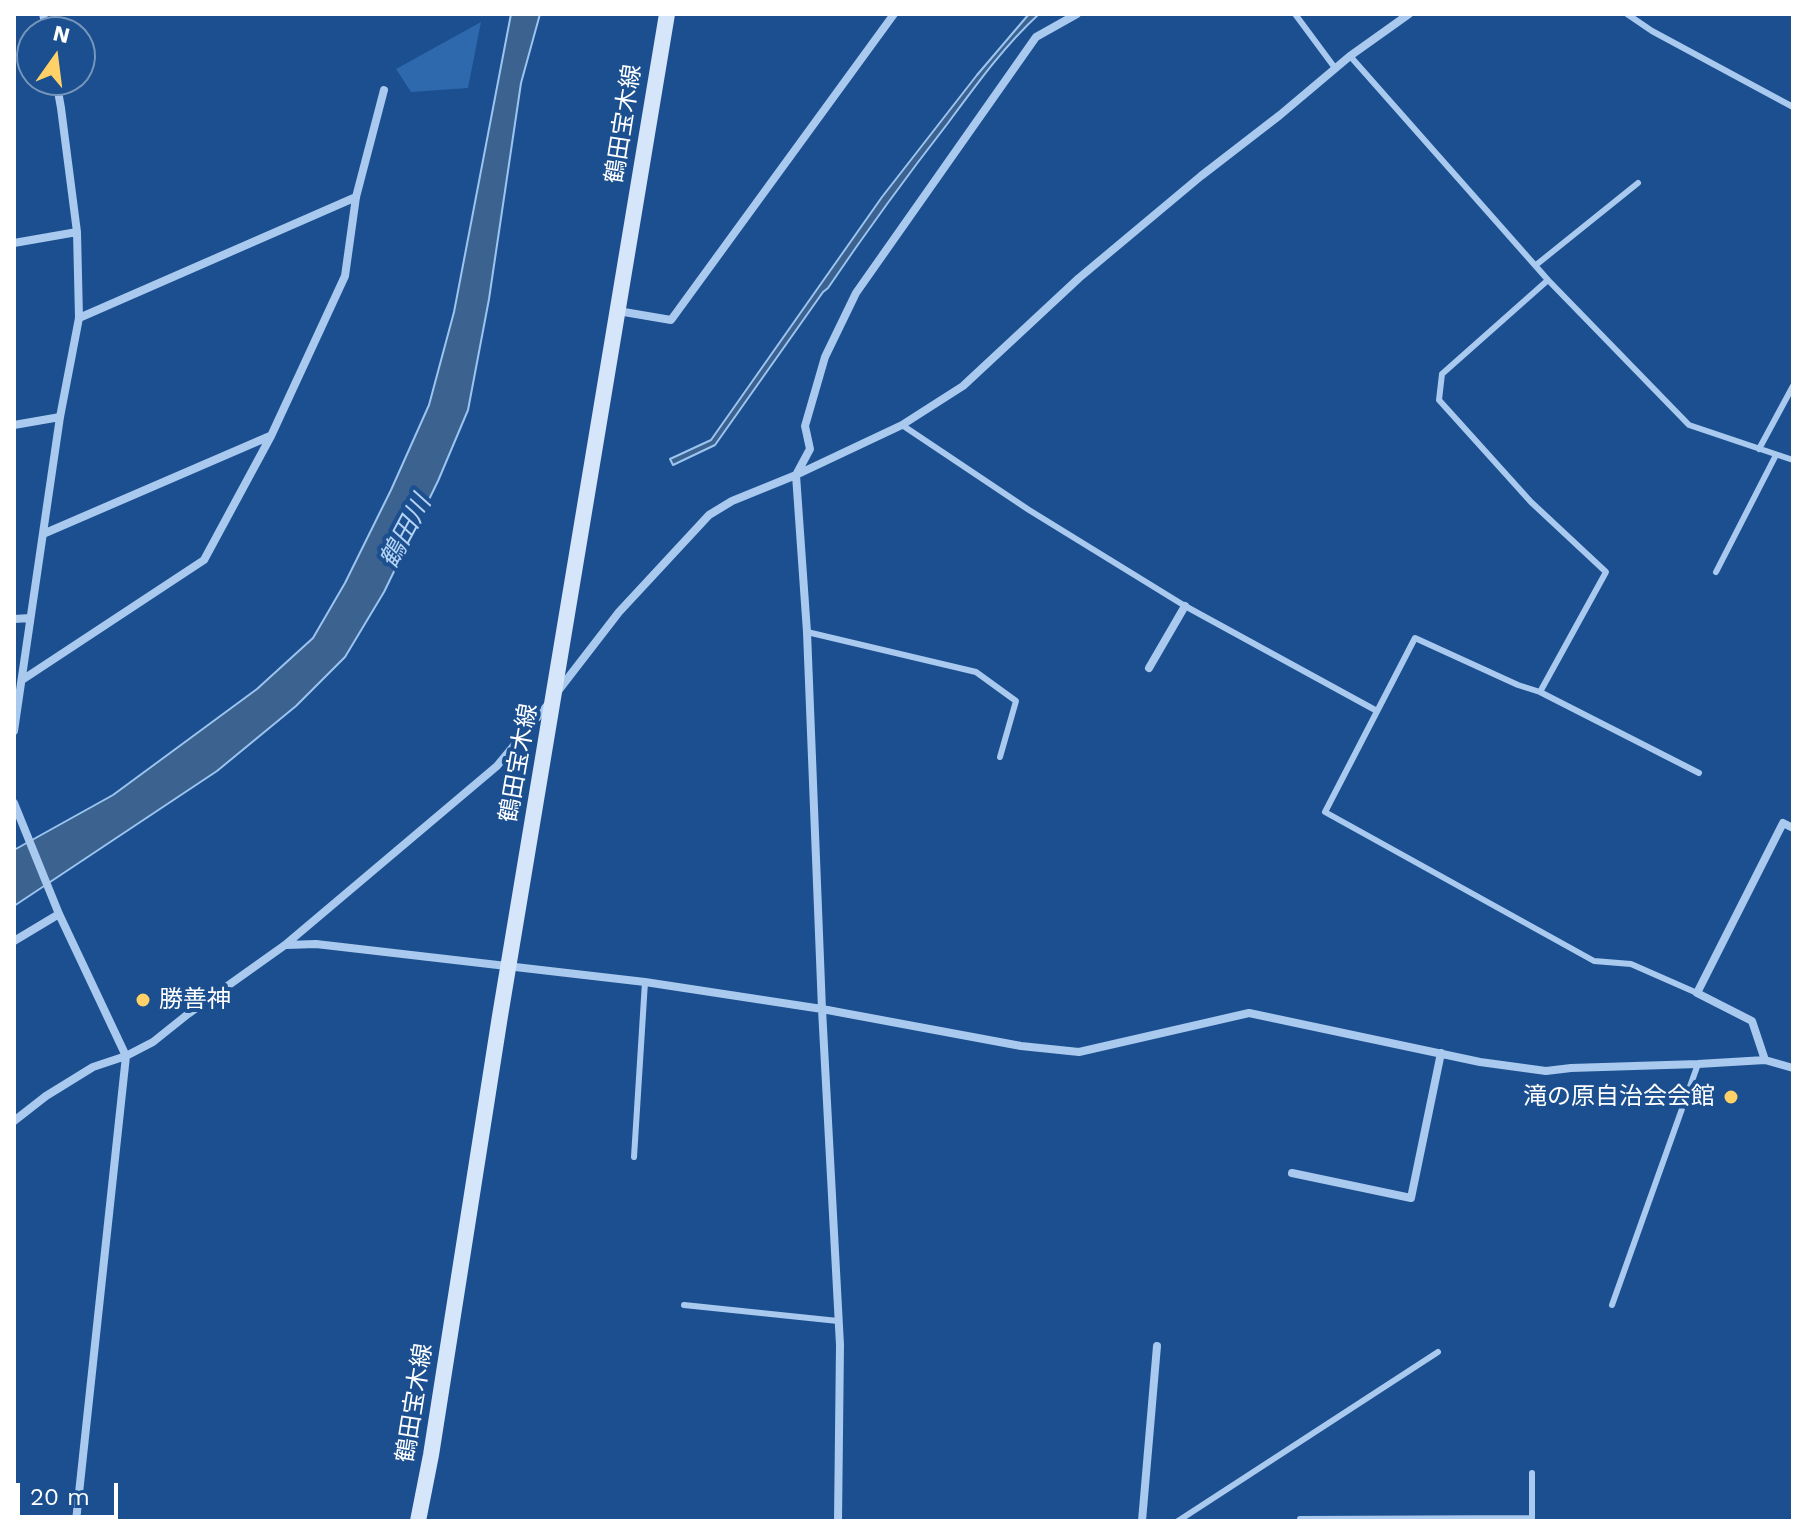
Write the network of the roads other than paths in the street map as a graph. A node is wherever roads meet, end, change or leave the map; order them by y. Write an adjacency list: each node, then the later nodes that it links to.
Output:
1 (667, 14): 18 (street, 鶴田宝木線)
2 (894, 14): 18 (street)
3 (1077, 14): 28 (street)
4 (1295, 14): 8 (lane)
5 (1409, 14): 7 (street)
6 (1627, 14): 11 (lane)
7 (1350, 56): 8 (street); 16 (lane)
8 (1335, 68): 23 (street)
9 (384, 90): 13 (street)
10 (59, 96): 14 (street)
11 (1793, 107)
12 (1638, 183): 16 (lane)
13 (356, 197): 19 (street); 24 (street)
14 (77, 232): 15 (street); 19 (street)
15 (14, 243)
16 (1536, 265): 17 (lane)
17 (1548, 280): 25 (lane); 37 (lane)
18 (618, 311): 38 (street, 鶴田宝木線)
19 (79, 318): 21 (street)
20 (1793, 386): 25 (lane)
21 (60, 417): 22 (street); 29 (street)
22 (14, 425)
23 (902, 425): 28 (street); 31 (lane)
24 (271, 436): 29 (street); 36 (street)
25 (1759, 449): 26 (lane)
26 (1776, 455): 27 (lane); 30 (lane)
27 (1793, 460)
28 (796, 475): 34 (street); 38 (street)
29 (43, 534): 32 (street)
30 (1716, 572)
31 (1185, 606): 35 (street); 39 (lane)
32 (30, 618): 33 (street); 36 (street)
33 (14, 619)
34 (807, 632): 41 (lane); 51 (street)
35 (1149, 668)
36 (22, 680): 40 (street)
37 (1540, 692): 39 (lane); 42 (lane)
38 (554, 696): 47 (street); 48 (street, 鶴田宝木線)
39 (1377, 711): 50 (lane)
40 (14, 731)
41 (1000, 757)
42 (1699, 773)
43 (15, 808): 45 (street)
44 (1793, 828): 50 (street)
45 (59, 914): 46 (street); 53 (street)
46 (14, 941)
47 (285, 945): 48 (street); 53 (street)
48 (509, 966): 49 (street); 69 (street, 鶴田宝木線)
49 (645, 982): 51 (street); 58 (lane)
50 (1697, 993): 54 (street)
51 (822, 1009): 52 (street); 62 (street)
52 (1441, 1053): 55 (street); 59 (street)
53 (126, 1056): 57 (street); 68 (street)
54 (1765, 1060): 55 (street); 56 (street)
55 (1698, 1064): 61 (lane)
56 (1793, 1068)
57 (14, 1121)
58 (634, 1157)
59 (1292, 1173)
60 (684, 1305): 62 (lane)
61 (1612, 1305)
62 (838, 1321): 70 (street)
63 (1157, 1346): 71 (street)
64 (1438, 1352): 72 (lane)
65 (1532, 1473): 67 (lane)
66 (1300, 1519): 67 (lane)
67 (1532, 1520)
68 (76, 1521)
69 (418, 1521)
70 (838, 1521)
71 (1142, 1521)
72 (1178, 1521)

